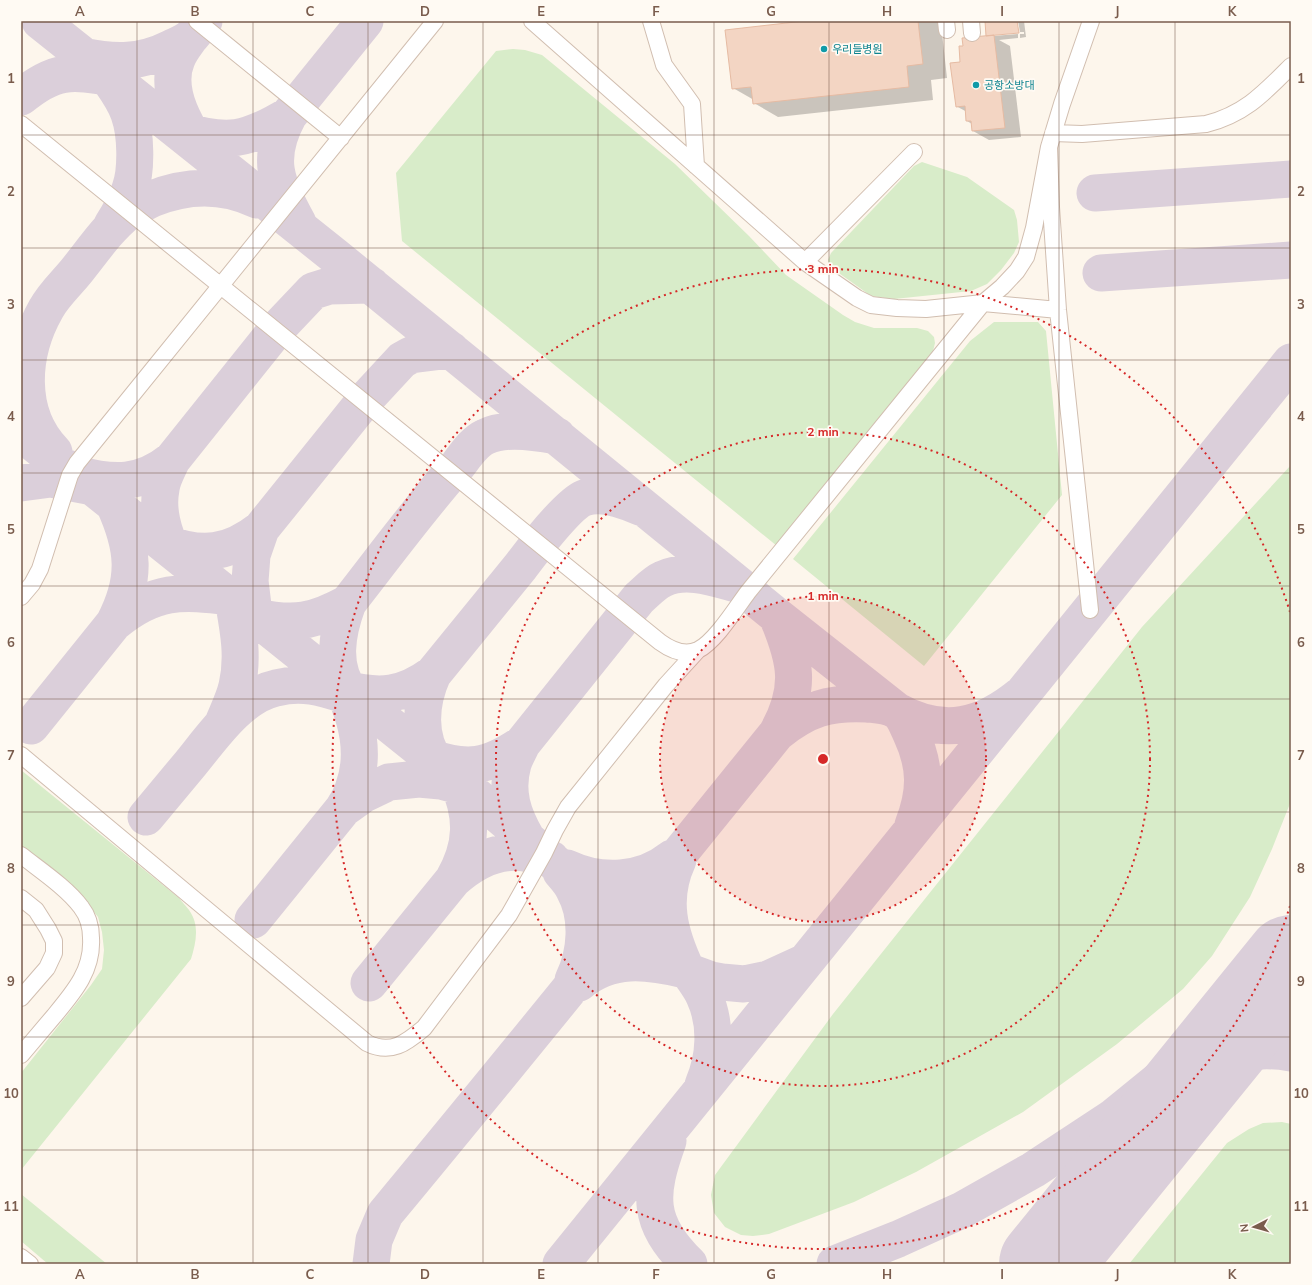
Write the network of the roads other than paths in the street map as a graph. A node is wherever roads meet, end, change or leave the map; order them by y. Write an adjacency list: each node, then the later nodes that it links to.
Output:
1 (197, 21): 8 (street)
2 (436, 21): 8 (street)
3 (532, 21): 11 (street)
4 (651, 21): 11 (street)
5 (1090, 21): 9 (street)
6 (1291, 66): 9 (street)
7 (21, 124): 13 (street)
8 (341, 138): 13 (street)
9 (1051, 140): 14 (street); 15 (street)
10 (914, 152): 12 (street)
11 (696, 166): 12 (street)
12 (805, 262): 14 (street)
13 (222, 286): 16 (street); 18 (street)
14 (983, 303): 15 (street); 18 (street)
15 (1058, 310): 17 (street)
16 (21, 598)
17 (1090, 610)
18 (698, 650): 19 (street)
19 (21, 755)
20 (21, 855): 23 (street)
21 (21, 898): 22 (street)
22 (21, 998)
23 (21, 1055)
24 (21, 1256): 25 (street)
25 (30, 1264)

